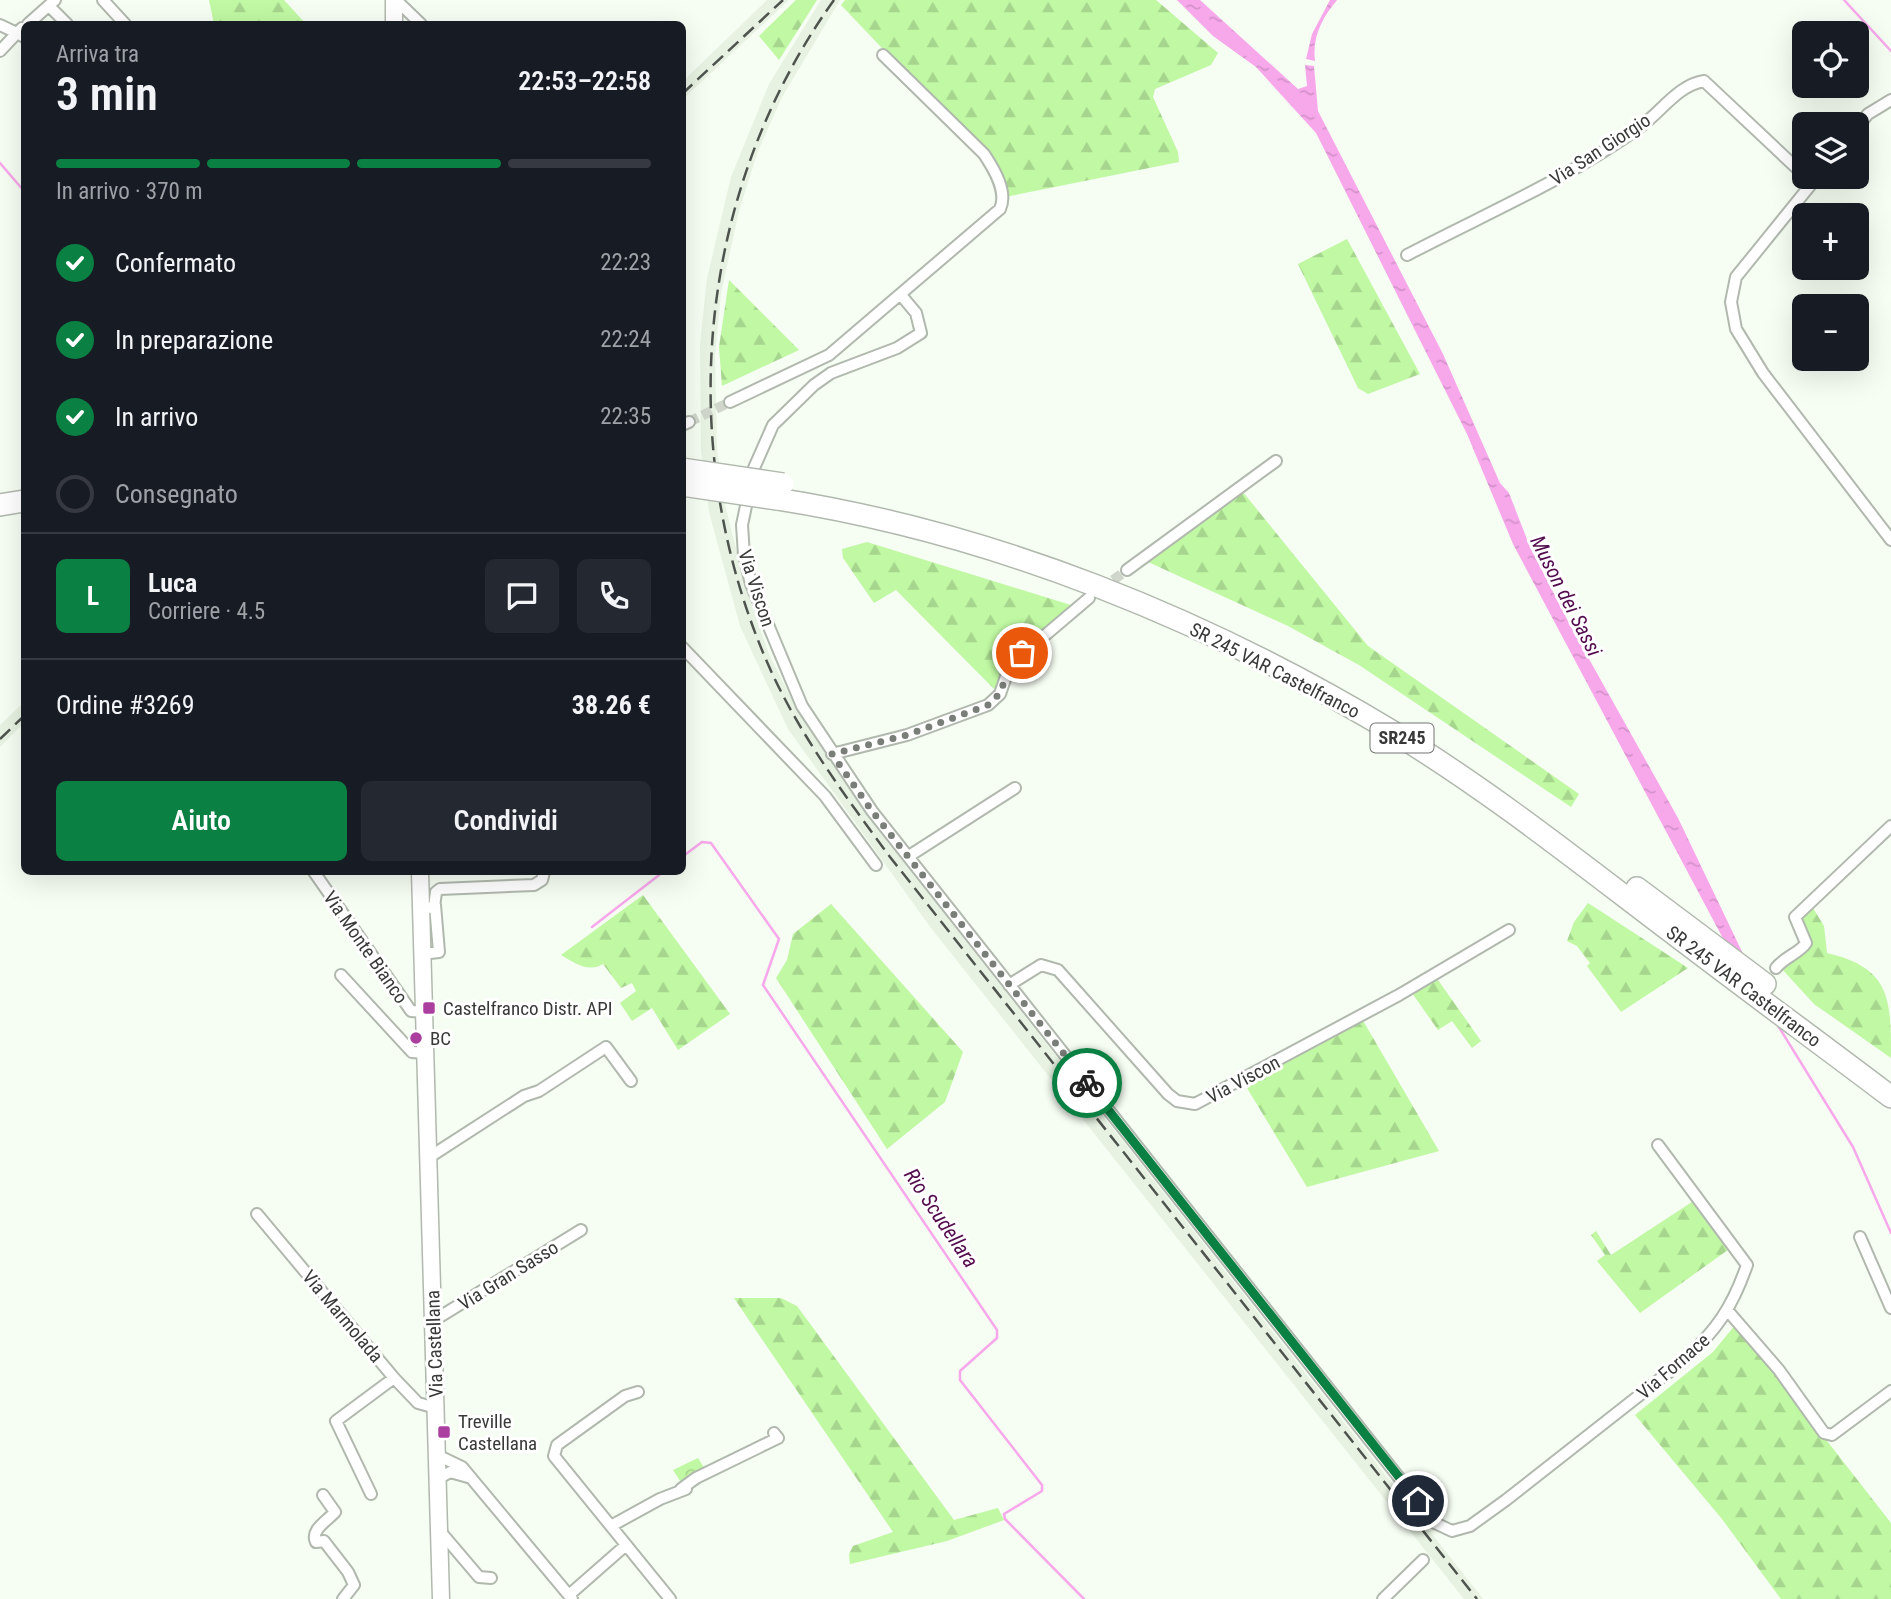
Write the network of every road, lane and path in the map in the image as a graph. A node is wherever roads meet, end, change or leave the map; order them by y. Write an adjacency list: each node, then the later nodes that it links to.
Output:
1 (103, 0): 6 (street)
2 (395, 0): 7 (street); 8 (street)
3 (54, 2): 4 (street); 5 (street)
4 (33, 21)
5 (65, 21)
6 (121, 21)
7 (394, 21)
8 (418, 21)
9 (0, 25): 10 (street)
10 (21, 30)
11 (21, 32): 12 (street)
12 (0, 51)
13 (883, 55): 19 (street)
14 (1891, 100): 15 (street)
15 (1869, 113)
16 (1792, 162): 18 (street, Via San Giorgio)
17 (1802, 189): 29 (street, Via San Giorgio)
18 (1407, 255)
19 (901, 295): 20 (street); 33 (street, Via Viscon)
20 (730, 402)
21 (1276, 461): 30 (street)
22 (686, 470): 24 (highway, SR 245 VAR Castelfranco / SR245, bridge)
23 (686, 485): 24 (highway, SR 245 VAR Castelfranco / SR245, bridge)
24 (780, 491): 49 (highway, SR 245 VAR Castelfranco / SR245); 49 (highway, SR 245 VAR Castelfranco / SR245)
25 (21, 502): 26 (highway)
26 (0, 505)
27 (21, 515): 28 (highway)
28 (0, 519)
29 (1891, 540)
30 (1127, 570)
31 (1089, 598): 33 (street)
32 (686, 651): 37 (street)
33 (832, 754): 36 (street, Via Viscon)
34 (1015, 788): 36 (street)
35 (1891, 826): 43 (street)
36 (908, 856): 45 (street, Via Viscon)
37 (876, 865)
38 (316, 875): 46 (street, Via Monte Bianco)
39 (421, 875): 41 (street, Via Castellana)
40 (543, 875): 41 (street)
41 (428, 907): 46 (street, Via Castellana)
42 (1509, 930): 45 (street, Via Viscon)
43 (1776, 968)
44 (341, 975): 47 (street)
45 (1009, 985): 70 (street, Via Viscon)
46 (424, 1012): 47 (street, Via Castellana)
47 (426, 1053): 51 (street, Via Castellana)
48 (631, 1081): 51 (street)
49 (1886, 1087)
50 (1658, 1146): 56 (street, Via Fornace)
51 (428, 1158): 57 (street, Via Castellana)
52 (257, 1214): 58 (street, Via Marmolada)
53 (581, 1230): 57 (street, Via Gran Sasso)
54 (1860, 1237): 55 (street)
55 (1891, 1308)
56 (1728, 1311): 59 (street); 70 (street, Via Fornace)
57 (433, 1318): 61 (street, Via Castellana)
58 (394, 1378): 61 (street, Via Marmolada); 66 (street)
59 (1891, 1391)
60 (638, 1392): 68 (street)
61 (436, 1408): 63 (street, Via Castellana)
62 (774, 1433): 68 (street)
63 (437, 1455): 64 (street); 65 (street, Via Castellana)
64 (468, 1477): 65 (street); 74 (street)
65 (438, 1479): 69 (street, Via Castellana)
66 (371, 1494)
67 (323, 1495): 75 (street)
68 (611, 1526): 71 (street)
69 (439, 1530): 73 (street); 76 (street, Via Castellana)
70 (1452, 1531)
71 (626, 1545): 74 (street); 77 (street)
72 (1423, 1560): 78 (street)
73 (491, 1578)
74 (570, 1597)
75 (343, 1599)
76 (441, 1599)
77 (670, 1599)
78 (1383, 1599)

